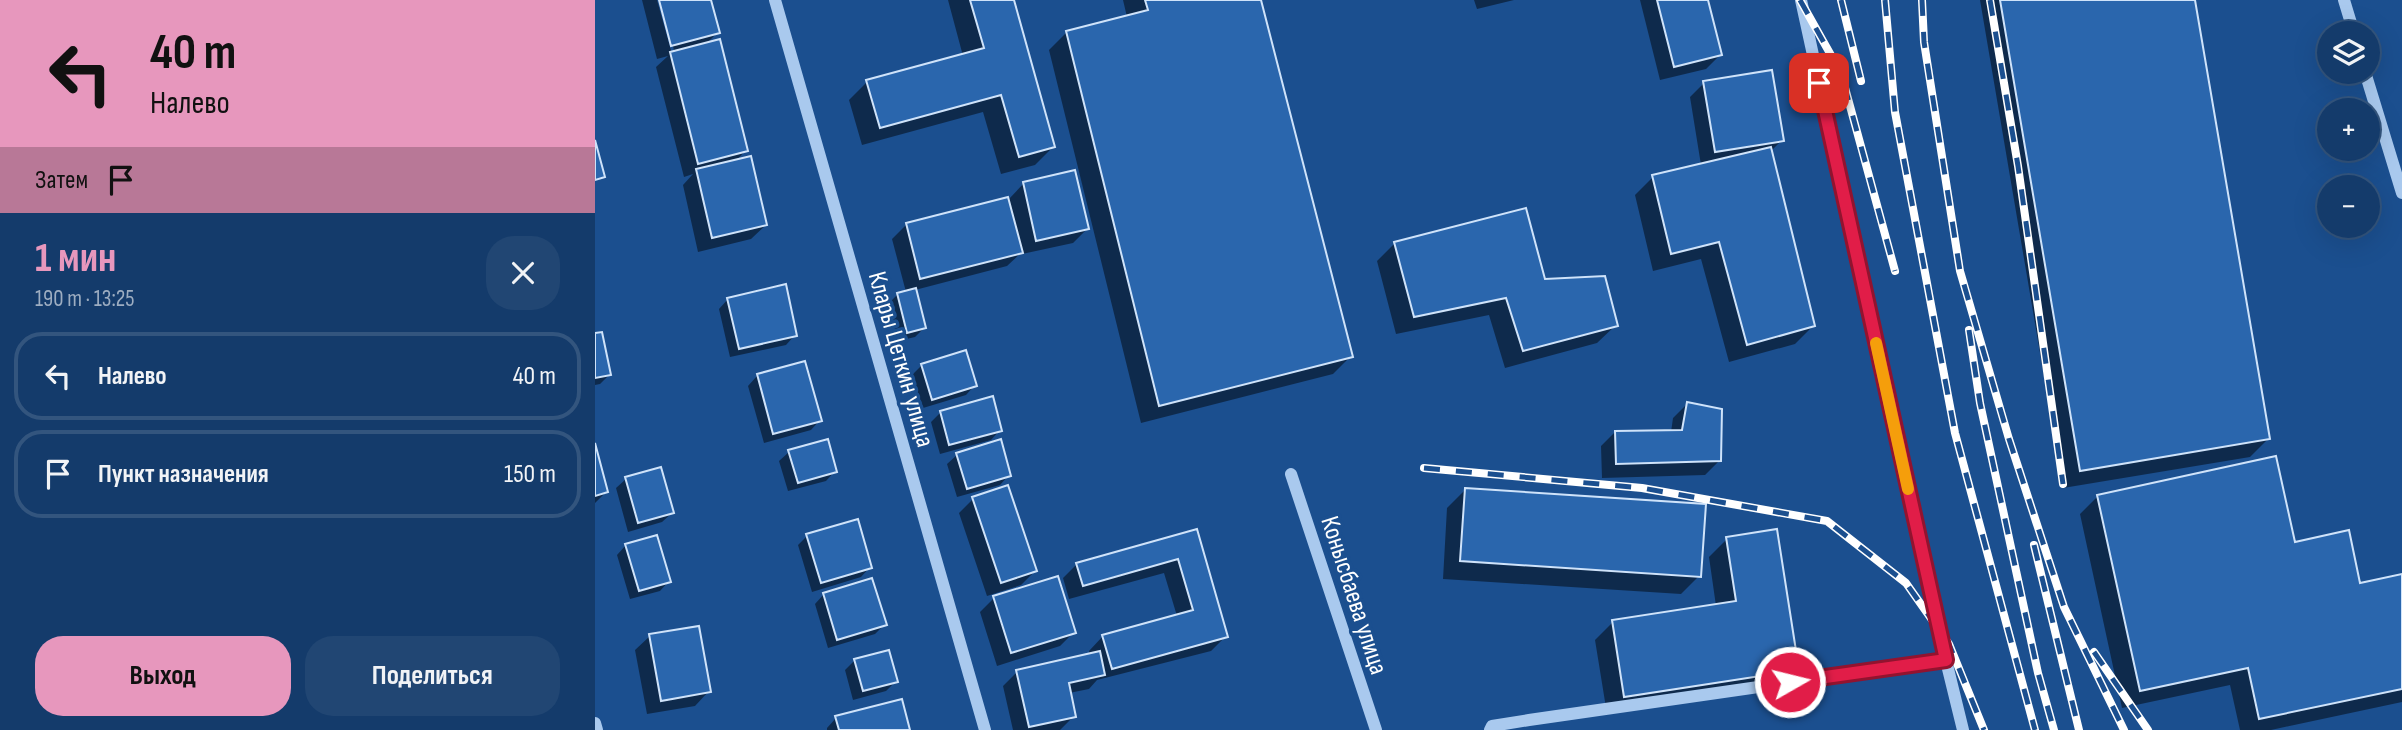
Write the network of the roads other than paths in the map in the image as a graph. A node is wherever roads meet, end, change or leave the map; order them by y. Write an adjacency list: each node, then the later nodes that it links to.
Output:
1 (775, 0): 11 (street, Клары Цеткин улица)
2 (1801, 0): 8 (street)
3 (2344, 0): 4 (street)
4 (2350, 21)
5 (2369, 84): 6 (street)
6 (2402, 193)
7 (1291, 474): 12 (street, Конысбаева улица)
8 (1946, 660): 13 (street); 14 (street)
9 (595, 723): 10 (street)
10 (597, 730)
11 (985, 730)
12 (1376, 730)
13 (1490, 730)
14 (1963, 730)

